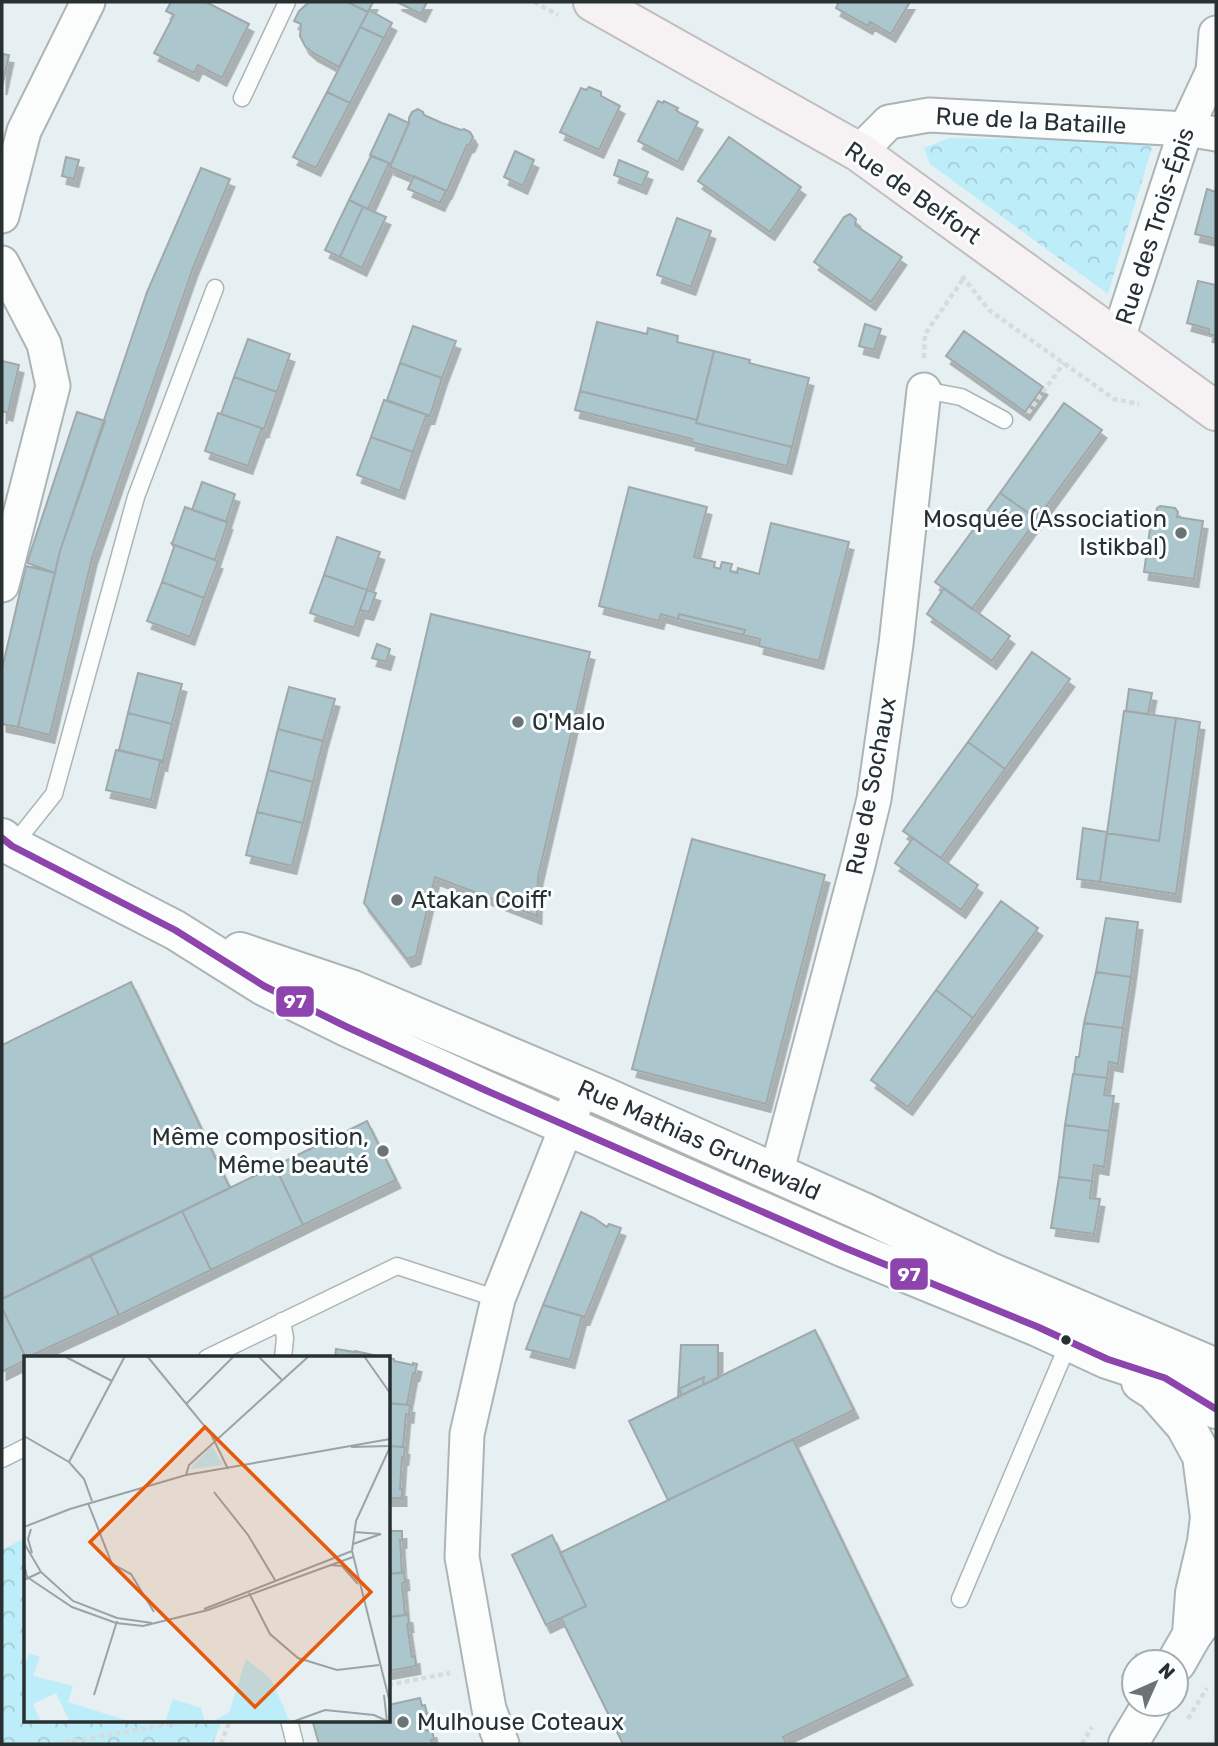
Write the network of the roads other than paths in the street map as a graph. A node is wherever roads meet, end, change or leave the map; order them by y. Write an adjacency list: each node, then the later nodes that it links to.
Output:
1 (88, 2): 8 (street)
2 (286, 2): 5 (lane)
3 (579, 10): 7 (main road, Rue de Belfort)
4 (1216, 33): 6 (street, Rue des Trois-Épis)
5 (242, 98)
6 (1201, 131): 7 (street, Rue de la Bataille); 11 (street, Rue des Trois-Épis)
7 (859, 152): 11 (main road, Rue de Belfort)
8 (2, 216)
9 (2, 263): 15 (street)
10 (215, 288): 16 (lane)
11 (1117, 341): 13 (main road, Rue de Belfort)
12 (924, 390): 14 (lane); 20 (street, Rue de Sochaux)
13 (1216, 411)
14 (1004, 420)
15 (2, 585)
16 (5, 848): 17 (street, Rue Mathias Grunewald)
17 (175, 930): 18 (street, Rue Mathias Grunewald); 19 (street, Rue Mathias Grunewald)
18 (582, 1088): 19 (street); 20 (street, Rue Mathias Grunewald)
19 (567, 1125): 21 (street); 23 (street, Rue Mathias Grunewald)
20 (776, 1174): 27 (street, Rue Mathias Grunewald)
21 (498, 1299): 22 (lane); 38 (street)
22 (282, 1321): 24 (lane); 25 (lane)
23 (1069, 1342): 26 (street, Rue Mathias Grunewald); 31 (lane)
24 (209, 1356)
25 (283, 1356)
26 (1107, 1359): 28 (street, Rue Mathias Grunewald); 33 (street, Rue Mathias Grunewald)
27 (1216, 1368)
28 (1216, 1409)
29 (24, 1448): 30 (lane)
30 (2, 1459)
31 (960, 1599)
32 (1216, 1602): 34 (street)
33 (1184, 1648)
34 (1185, 1648)
35 (1144, 1718): 39 (street)
36 (290, 1722): 37 (lane)
37 (295, 1744)
38 (502, 1744)
39 (1128, 1744)

